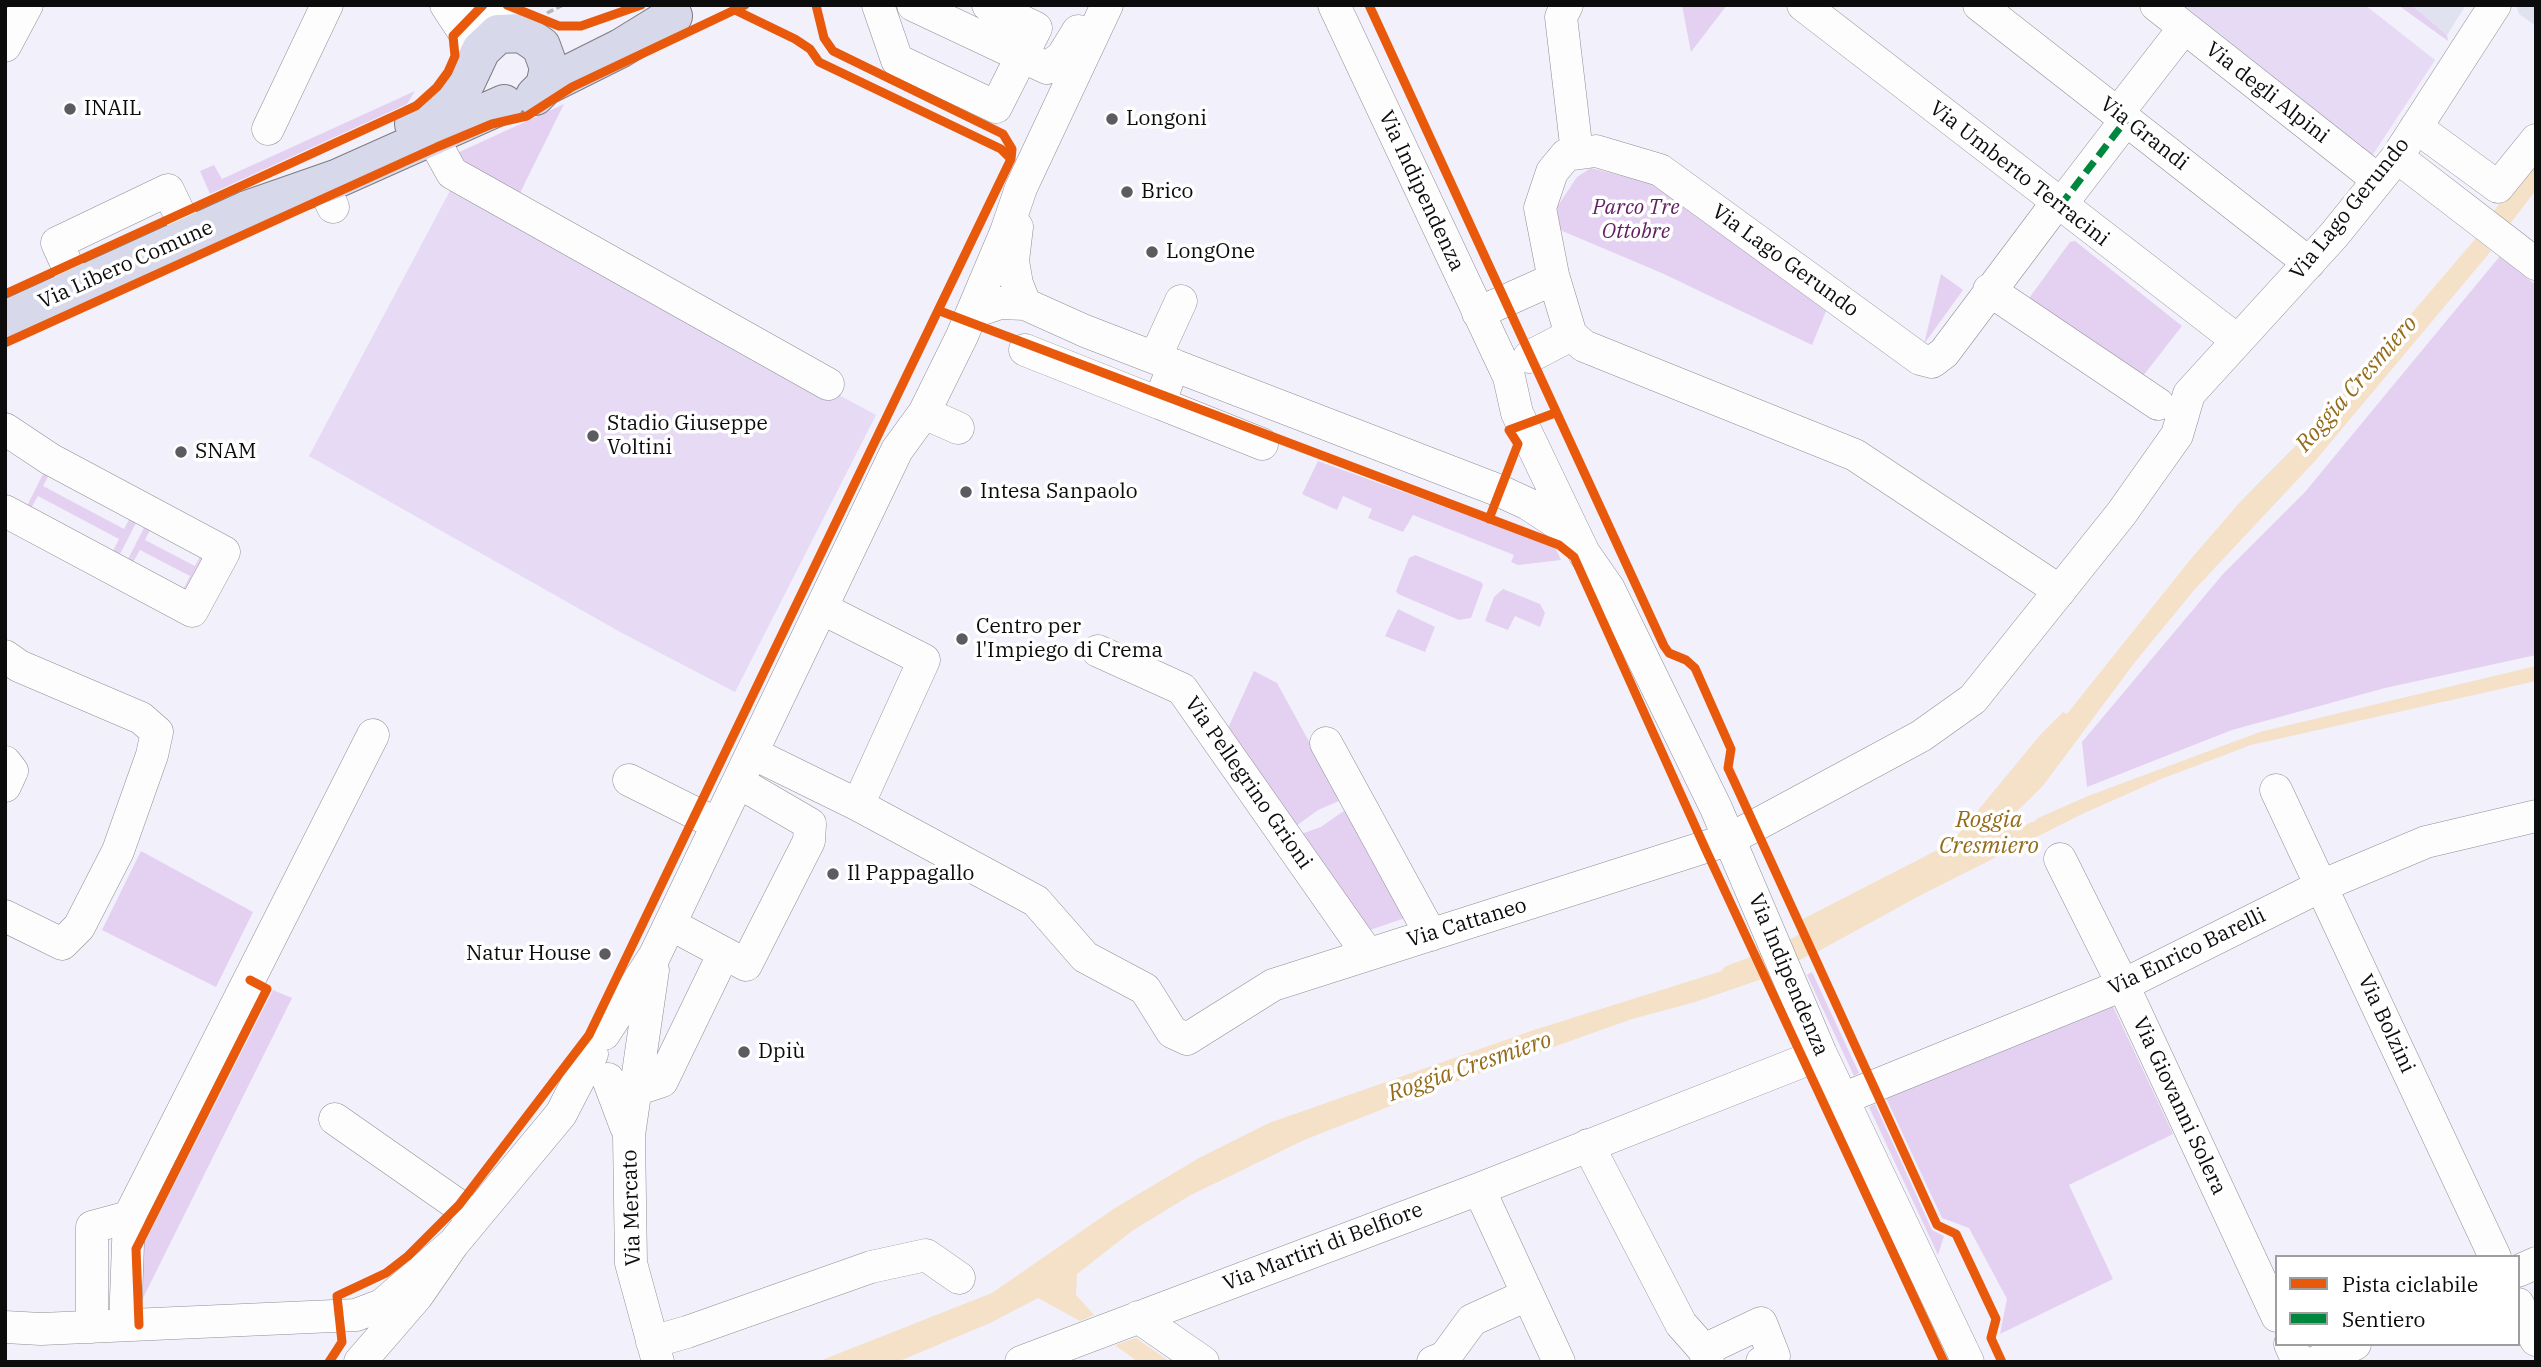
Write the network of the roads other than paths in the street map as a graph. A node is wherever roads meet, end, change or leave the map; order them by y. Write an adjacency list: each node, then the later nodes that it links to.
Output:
1 (27, 5): 18 (street)
2 (327, 5): 25 (street)
3 (446, 5): 20 (street)
4 (470, 5): 17 (street)
5 (878, 5): 19 (street)
6 (913, 5): 19 (street)
7 (988, 5): 19 (street)
8 (1334, 5): 42 (street, Via Indipendenza)
9 (1567, 5): 28 (street)
10 (1803, 5): 31 (street, Via Umberto Terracini)
11 (1979, 5): 23 (street, Via Grandi)
12 (2155, 5): 16 (street, Via degli Alpini)
13 (2495, 5): 24 (street, Via Lago Gerundo)
14 (1106, 8): 19 (street); 30 (street)
15 (685, 10): 17 (main road, Via Libero Comune); 21 (main road, Via Libero Comune)
16 (2185, 28): 23 (street, Via Lago Gerundo); 29 (street, Via degli Alpini)
17 (534, 32): 20 (main road, Via Libero Comune); 21 (main road)
18 (5, 46)
19 (1022, 56)
20 (476, 61): 22 (main road); 32 (main road, Via Libero Comune)
21 (545, 86): 22 (main road, Via Libero Comune)
22 (505, 104): 26 (main road, Via Libero Comune)
23 (2122, 117): 31 (street, Via Lago Gerundo); 34 (street, Via Grandi)
24 (2416, 127): 27 (street); 29 (street, Via Lago Gerundo)
25 (268, 129)
26 (431, 135): 32 (main road, Via Libero Comune); 49 (street)
27 (2536, 140)
28 (1577, 153): 36 (street); 38 (street, Via Lago Gerundo)
29 (2388, 169): 34 (street, Via Lago Gerundo); 35 (street, Via degli Alpini)
30 (1021, 188): 40 (street); 41 (street); 57 (street)
31 (2058, 205): 38 (street, Via Lago Gerundo); 45 (street, Via Umberto Terracini)
32 (247, 210): 33 (main road, Via Libero Comune)
33 (190, 236): 37 (main road, Via Libero Comune); 37 (street)
34 (2309, 262): 45 (street, Via Lago Gerundo)
35 (2533, 262)
36 (1553, 275): 42 (street); 44 (street)
37 (77, 287): 43 (main road, Via Libero Comune)
38 (1989, 290): 51 (street)
39 (1181, 301): 47 (street)
40 (1025, 304): 41 (street); 47 (street)
41 (973, 312): 52 (street)
42 (1478, 313): 48 (street, Via Indipendenza)
43 (5, 320)
44 (1571, 335): 48 (street); 62 (street)
45 (2237, 340): 62 (street, Via Lago Gerundo)
46 (1025, 350): 50 (street)
47 (1165, 361): 50 (street); 58 (street)
48 (1519, 367): 55 (street, Via Indipendenza); 61 (street, Via Indipendenza)
49 (828, 384)
50 (1159, 403): 56 (street)
51 (2158, 404)
52 (924, 413): 53 (street); 57 (street)
53 (958, 428)
54 (5, 429): 59 (street)
55 (1530, 440): 58 (street); 60 (street, Via Indipendenza)
56 (1262, 444)
57 (897, 450): 63 (street, Via Mercato)
58 (1500, 491): 60 (street)
59 (5, 511)
60 (1575, 535): 61 (street, Via Indipendenza)
61 (1609, 589): 77 (street, Via Indipendenza)
62 (2060, 591): 77 (street, Via Lago Gerundo)
63 (821, 608): 68 (street, Via Mercato); 74 (street)
64 (1098, 651): 84 (street, Via Pellegrino Grioni)
65 (5, 656): 80 (street)
66 (373, 735): 92 (street)
67 (1326, 743): 82 (street)
68 (752, 754): 71 (street, Via Mercato); 74 (street)
69 (5, 762): 72 (street)
70 (629, 780): 76 (street)
71 (738, 782): 76 (street, Via Mercato); 83 (street)
72 (5, 786)
73 (2276, 790): 79 (street, Via Bolzini)
74 (858, 805): 84 (street, Via Cattaneo)
75 (2536, 816): 79 (street, Via Enrico Barelli)
76 (718, 824): 81 (street, Via Mercato)
77 (1743, 832): 82 (street, Via Cattaneo); 86 (street, Via Indipendenza)
78 (2060, 859): 85 (street, Via Giovanni Solera)
79 (2321, 886): 85 (street, Via Enrico Barelli); 95 (street, Via Bolzini)
80 (5, 916)
81 (670, 925): 83 (street); 87 (street, Via Mercato)
82 (1431, 934): 84 (street, Via Cattaneo)
83 (724, 953): 87 (street)
84 (1367, 953)
85 (2123, 985): 88 (street, Via Enrico Barelli); 101 (street, Via Giovanni Solera)
86 (1821, 1054): 88 (street, Via Indipendenza); 90 (street, Via Martiri di Belfiore)
87 (620, 1062): 93 (street); 110 (street, Via Mercato)
88 (1842, 1099): 119 (street, Via Indipendenza)
89 (335, 1119): 93 (street)
90 (1588, 1145): 91 (street, Via Martiri di Belfiore); 112 (street)
91 (1479, 1189): 99 (street); 103 (street, Via Martiri di Belfiore)
92 (129, 1217): 104 (street); 106 (street)
93 (475, 1217): 94 (street)
94 (453, 1244): 102 (street); 113 (street)
95 (2494, 1255)
96 (2536, 1263): 97 (street)
97 (2520, 1270)
98 (959, 1278): 110 (street)
99 (1527, 1295): 116 (street); 117 (street)
100 (2520, 1308): 107 (street)
101 (2275, 1312)
102 (356, 1315): 104 (street); 113 (street)
103 (1138, 1317): 111 (street, Via Martiri di Belfiore); 115 (street)
104 (125, 1325): 106 (street)
105 (5, 1327): 106 (street)
106 (92, 1327)
107 (2536, 1340)
108 (2291, 1346): 120 (street)
109 (2351, 1346): 121 (street)
110 (655, 1352)
111 (1070, 1354): 114 (street, Via Martiri di Belfiore)
112 (1706, 1356): 118 (street)
113 (359, 1362)
114 (1021, 1362)
115 (1203, 1362)
116 (1433, 1362)
117 (1559, 1362)
118 (1762, 1362)
119 (1968, 1362)
120 (2298, 1362)
121 (2316, 1362)

